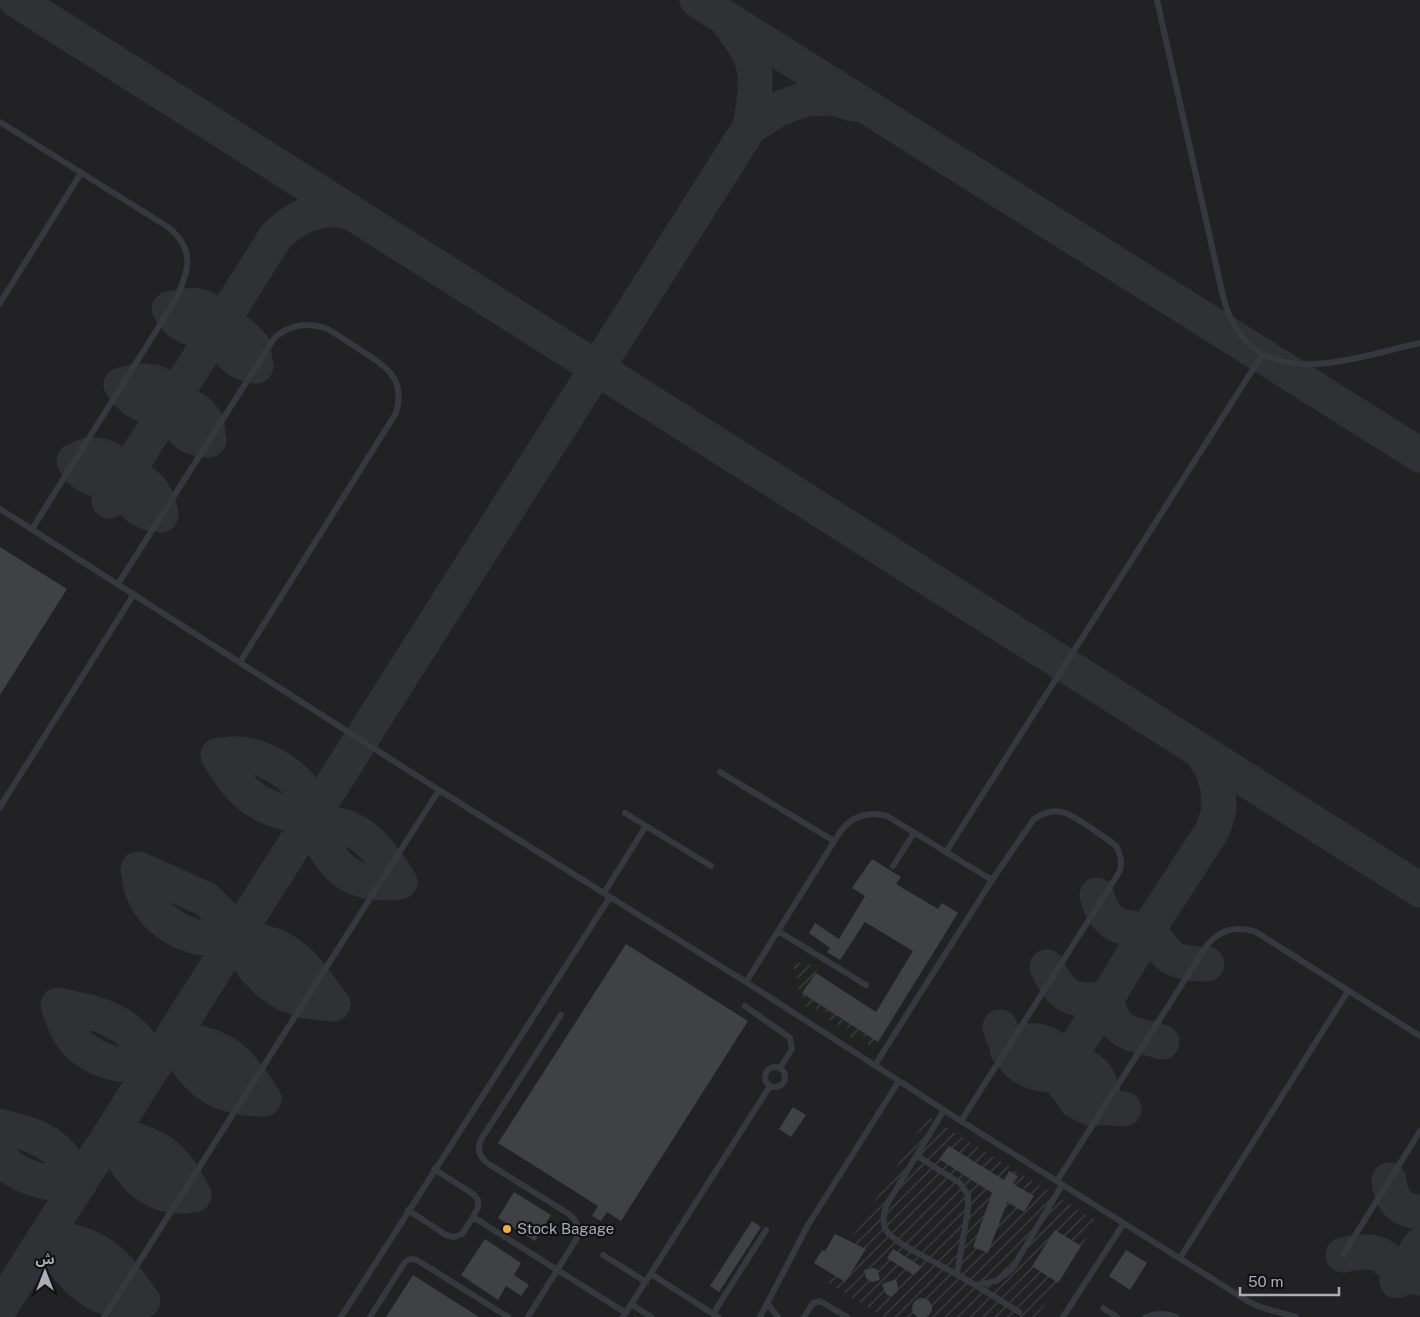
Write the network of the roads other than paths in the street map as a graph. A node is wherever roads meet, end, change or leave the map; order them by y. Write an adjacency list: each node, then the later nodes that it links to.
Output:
1 (1157, 0): 6 (lane)
2 (0, 122): 3 (lane)
3 (81, 173): 4 (lane); 8 (lane)
4 (0, 303)
5 (1420, 342): 6 (lane)
6 (1262, 355): 19 (lane)
7 (0, 509): 8 (lane)
8 (32, 529): 9 (lane)
9 (118, 584): 10 (lane); 11 (lane)
10 (134, 594): 11 (lane); 14 (lane)
11 (240, 662): 13 (lane)
12 (720, 772): 18 (lane)
13 (439, 790): 23 (lane); 59 (lane)
14 (0, 807)
15 (626, 813): 16 (lane)
16 (646, 826): 20 (lane); 23 (lane)
17 (914, 833): 18 (lane); 19 (lane); 21 (lane)
18 (834, 841): 24 (lane)
19 (946, 852): 22 (lane)
20 (711, 866)
21 (893, 866)
22 (992, 880): 31 (lane); 36 (lane)
23 (607, 895): 25 (lane); 39 (lane)
24 (778, 930): 25 (lane); 26 (lane)
25 (746, 982): 31 (lane)
26 (866, 985)
27 (1348, 991): 30 (lane); 40 (lane); 47 (lane)
28 (745, 1006): 32 (lane)
29 (561, 1015): 48 (lane)
30 (1420, 1036)
31 (875, 1065): 33 (lane)
32 (780, 1068): 34 (lane); 34 (lane)
33 (899, 1081): 35 (lane); 53 (lane)
34 (770, 1086): 49 (lane)
35 (944, 1110): 36 (lane); 38 (lane)
36 (961, 1121): 40 (lane)
37 (1420, 1131): 45 (lane)
38 (917, 1156): 50 (lane); 50 (lane)
39 (434, 1169): 41 (lane); 42 (lane)
40 (1060, 1183): 43 (lane); 52 (lane)
41 (408, 1210): 42 (lane); 60 (lane)
42 (473, 1217): 48 (lane)
43 (1124, 1223): 47 (lane); 69 (lane)
44 (766, 1230): 58 (lane)
45 (1343, 1254)
46 (603, 1255): 51 (lane)
47 (1180, 1258): 73 (lane)
48 (558, 1270): 57 (lane); 63 (lane)
49 (650, 1274): 51 (lane); 58 (lane)
50 (957, 1274): 52 (lane)
51 (646, 1282): 54 (lane)
52 (976, 1285): 56 (lane)
53 (767, 1303): 65 (lane); 66 (lane)
54 (631, 1304): 57 (lane); 64 (lane)
55 (1103, 1308): 70 (lane)
56 (1019, 1312)
57 (624, 1315)
58 (715, 1315)
59 (104, 1317)
60 (341, 1317)
61 (370, 1317): 62 (lane)
62 (508, 1317)
63 (528, 1317)
64 (651, 1317)
65 (760, 1317)
66 (778, 1317)
67 (804, 1317): 68 (lane)
68 (847, 1317)
69 (1063, 1317)
70 (1117, 1317)
71 (1146, 1317): 72 (lane)
72 (1176, 1317)
73 (1296, 1317)

